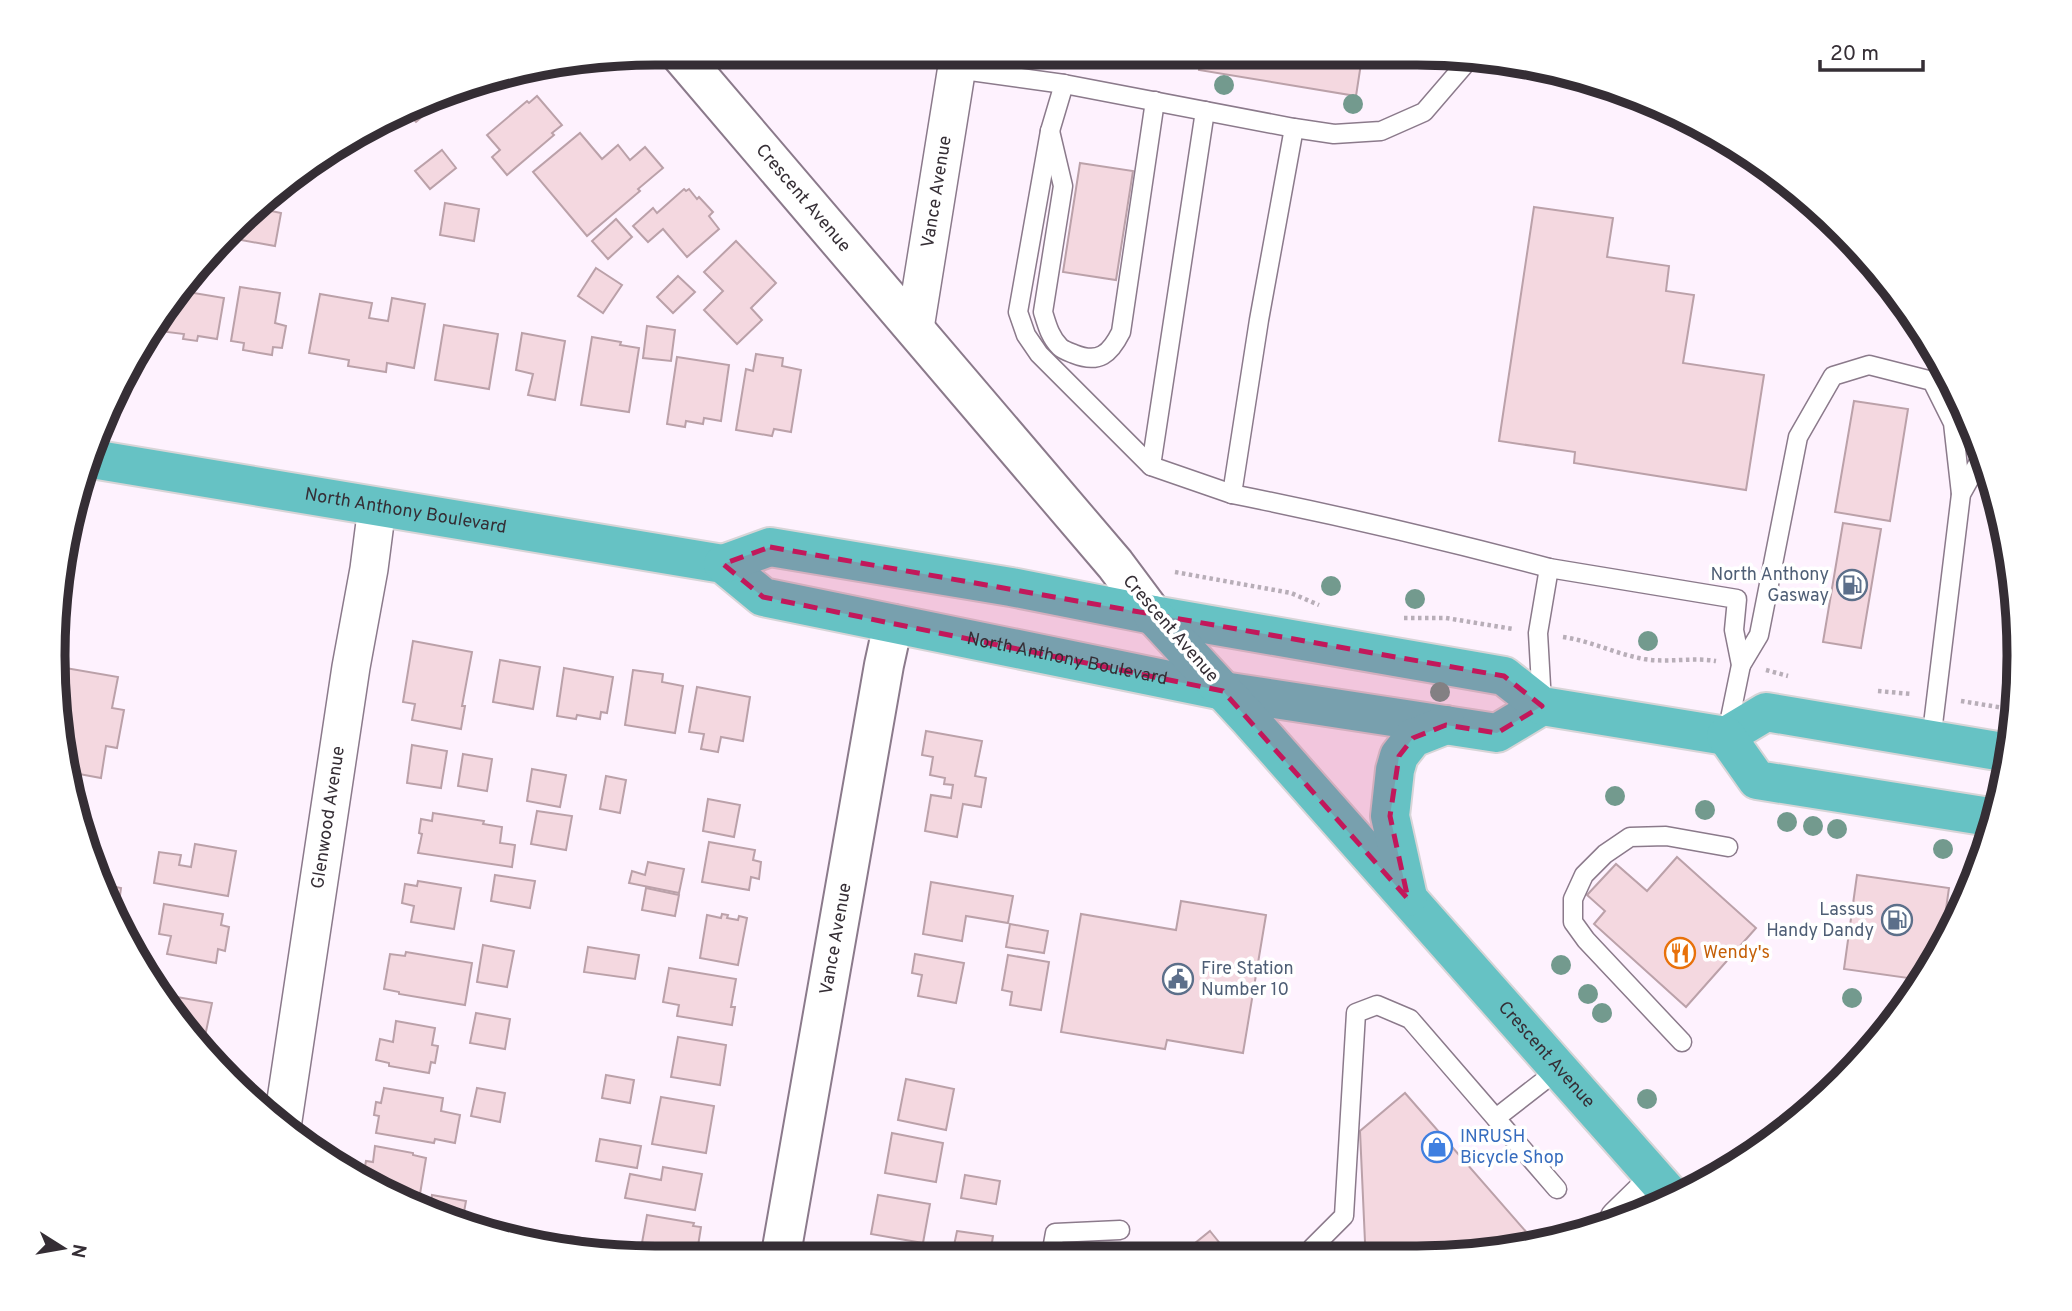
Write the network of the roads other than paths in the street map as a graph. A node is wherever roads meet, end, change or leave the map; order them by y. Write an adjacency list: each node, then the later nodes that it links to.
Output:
1 (689, 65): 10 (main road, Crescent Avenue)
2 (958, 65): 10 (street, Vance Avenue)
3 (972, 65): 5 (lane)
4 (1463, 67): 8 (lane)
5 (1064, 84): 6 (lane); 9 (lane)
6 (1155, 101): 7 (lane); 9 (lane)
7 (1205, 111): 8 (lane); 12 (lane)
8 (1294, 128): 14 (lane)
9 (1050, 131): 12 (lane)
10 (915, 328): 19 (main road, Crescent Avenue)
11 (98, 460): 16 (main road, North Anthony Boulevard)
12 (1151, 466): 14 (lane)
13 (1976, 467): 15 (lane)
14 (1232, 494): 18 (lane)
15 (1961, 494): 21 (lane); 26 (lane)
16 (377, 507): 17 (main road, North Anthony Boulevard); 33 (street, Glenwood Avenue)
17 (723, 564): 19 (main road, North Anthony Boulevard); 20 (main road, North Anthony Boulevard)
18 (1549, 568): 21 (lane); 23 (lane)
19 (1153, 615): 22 (main road, Crescent Avenue); 23 (main road, North Anthony Boulevard)
20 (893, 624): 22 (main road, North Anthony Boulevard); 38 (main road, Vance Avenue)
21 (1741, 665): 25 (lane)
22 (1223, 691): 24 (main road, North Anthony Boulevard); 30 (main road, Crescent Avenue)
23 (1542, 706): 24 (main road, North Anthony Boulevard); 25 (main road, North Anthony Boulevard)
24 (1446, 725): 30 (main road)
25 (1726, 736): 26 (main road); 28 (main road)
26 (1930, 741): 27 (main road)
27 (1999, 751)
28 (1985, 816)
29 (1728, 847): 31 (lane)
30 (1408, 899): 32 (main road, Crescent Avenue)
31 (1682, 1042)
32 (1559, 1069): 34 (lane); 36 (main road, Crescent Avenue)
33 (284, 1114)
34 (1496, 1118): 35 (lane); 40 (lane)
35 (1556, 1189)
36 (1665, 1189)
37 (1120, 1230): 39 (lane)
38 (782, 1246)
39 (1053, 1246)
40 (1314, 1246)

